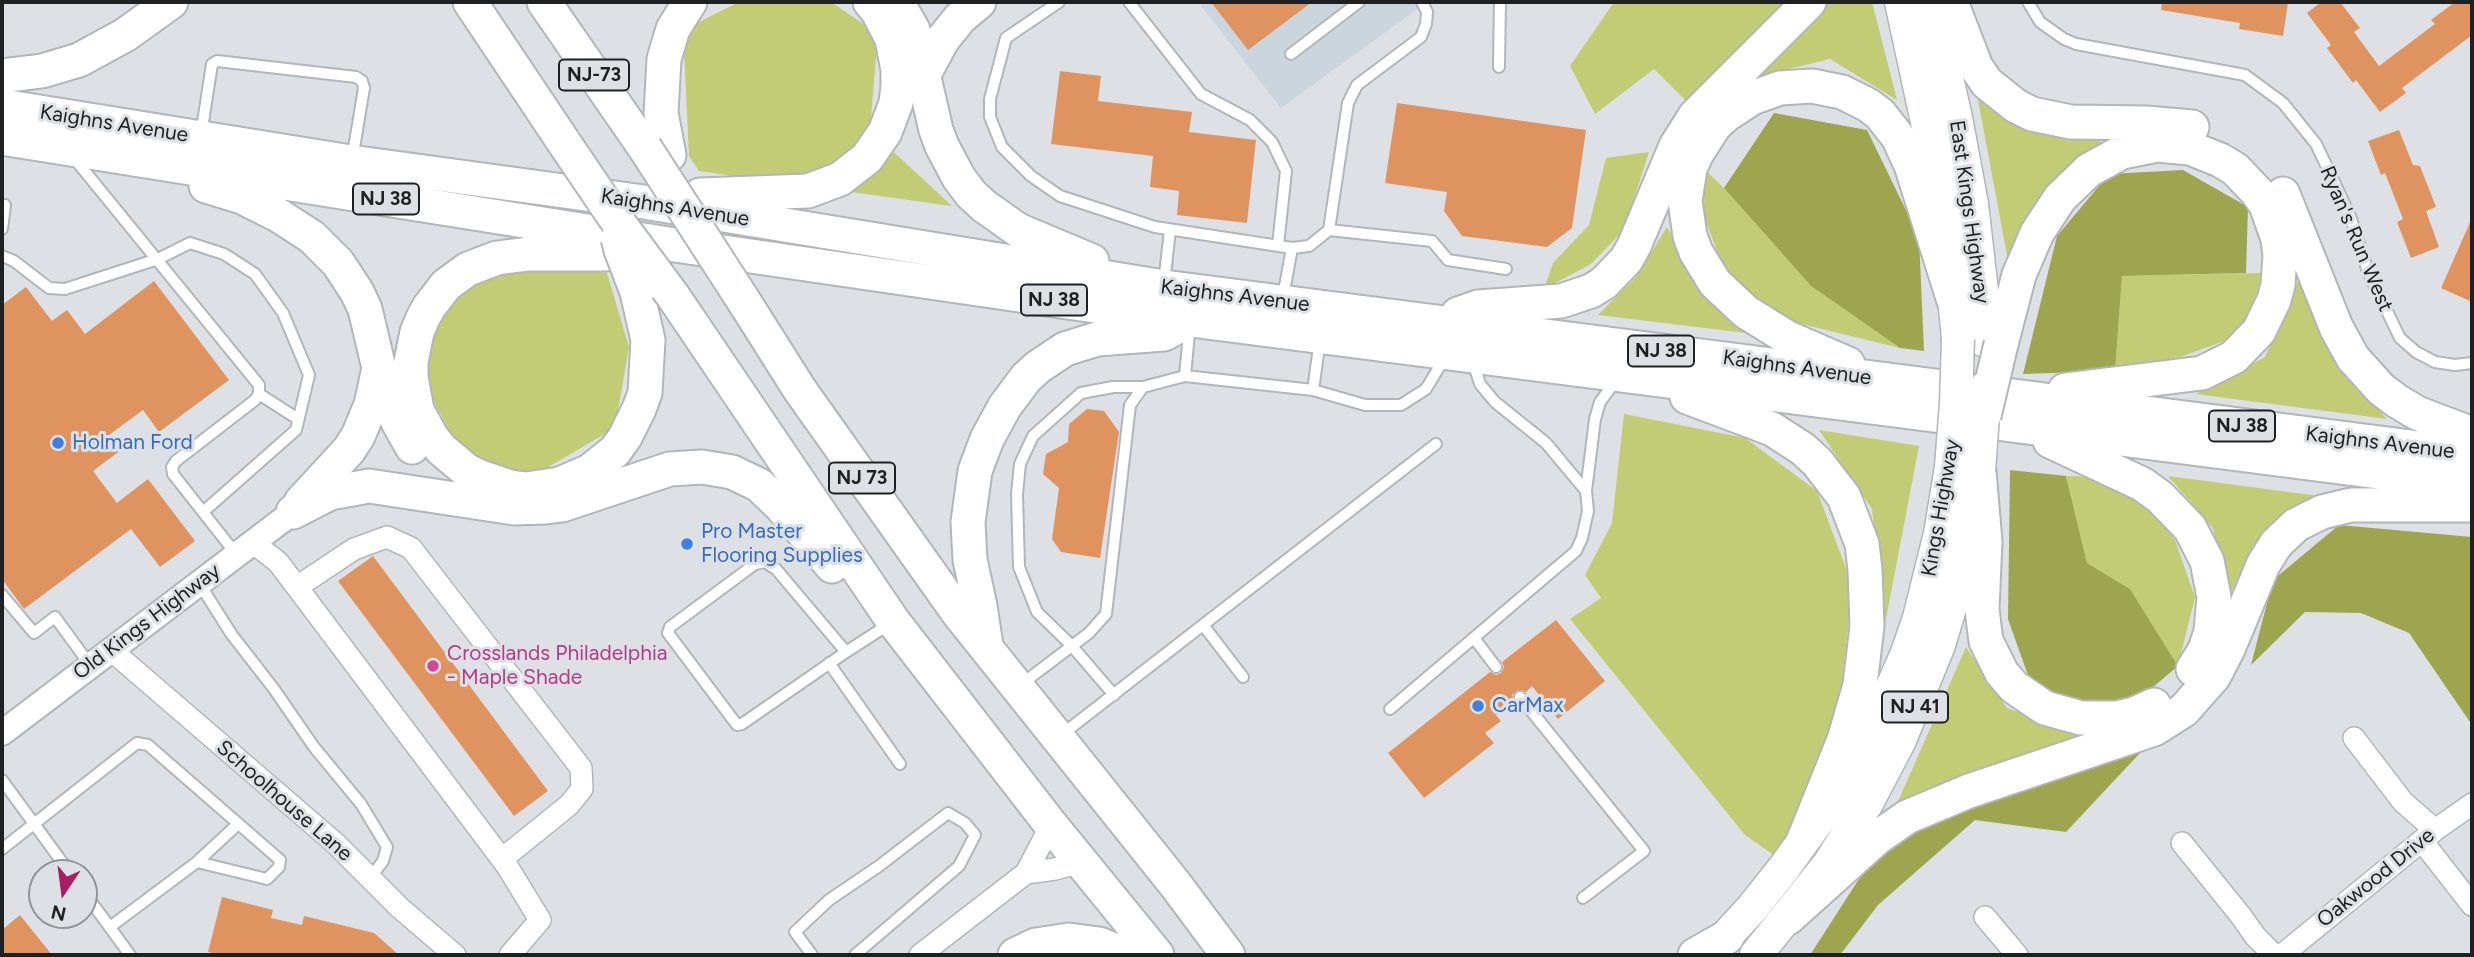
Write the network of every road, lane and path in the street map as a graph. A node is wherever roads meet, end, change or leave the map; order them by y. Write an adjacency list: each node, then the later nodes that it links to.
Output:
1 (171, 2): 20 (highway)
2 (470, 2): 30 (highway, NJ-73, bridge)
3 (544, 2): 26 (highway, NJ-73)
4 (690, 2): 26 (highway)
5 (870, 2): 28 (highway)
6 (897, 2): 21 (highway)
7 (979, 2): 21 (highway)
8 (1059, 2): 32 (lane)
9 (1129, 2): 35 (lane)
10 (1359, 2): 18 (lane)
11 (1422, 2): 33 (lane)
12 (1500, 2): 19 (lane)
13 (1809, 2): 44 (highway)
14 (1901, 2): 41 (main road, Kings Highway / NJ 41)
15 (1930, 2): 46 (main road, East Kings Highway / NJ 41)
16 (1951, 2): 59 (highway)
17 (2028, 2): 48 (lane, Ryan's Run West)
18 (1291, 54)
19 (1499, 67)
20 (2, 76)
21 (923, 76): 40 (highway)
22 (2, 106): 24 (highway, Kaighns Avenue / NJ 38)
23 (2, 138): 25 (highway, Kaighns Avenue / NJ 38)
24 (200, 138): 27 (highway, Kaighns Avenue / NJ 38); 27 (lane)
25 (82, 150): 34 (highway, Kaighns Avenue / NJ 38); 38 (lane); 49 (highway)
26 (657, 151): 34 (highway, bridge)
27 (351, 162): 28 (highway, Kaighns Avenue / NJ 38)
28 (644, 202): 40 (highway, Kaighns Avenue / NJ 38)
29 (5, 205): 31 (lane)
30 (613, 215): 34 (highway, bridge); 73 (highway, NJ 73, bridge)
31 (2, 229)
32 (1170, 230): 35 (lane); 40 (lane)
33 (1329, 230): 36 (lane); 39 (lane)
34 (684, 233): 43 (highway, Kaighns Avenue / NJ 38); 77 (highway, NJ 73, bridge)
35 (1278, 245): 36 (lane)
36 (1292, 248): 42 (lane)
37 (2, 256): 38 (lane)
38 (158, 258): 55 (lane); 58 (lane)
39 (1506, 269)
40 (1164, 287): 42 (highway, Kaighns Avenue / NJ 38)
41 (1955, 301): 46 (main road, Kings Highway / NJ 41); 52 (highway)
42 (1282, 302): 44 (highway, Kaighns Avenue / NJ 38)
43 (1191, 320): 45 (highway, Kaighns Avenue / NJ 38); 51 (lane); 77 (highway)
44 (1436, 321): 52 (highway, Kaighns Avenue / NJ 38)
45 (1321, 336): 47 (highway, Kaighns Avenue / NJ 38); 54 (lane)
46 (1981, 341): 56 (highway); 57 (highway, bridge); 62 (main road, Kings Highway / NJ 41, bridge)
47 (1460, 354): 50 (highway, Kaighns Avenue / NJ 38); 54 (lane); 64 (lane)
48 (2472, 363)
49 (379, 368): 65 (highway); 68 (highway)
50 (1625, 375): 56 (highway, Kaighns Avenue / NJ 38); 64 (lane); 98 (highway)
51 (1185, 376): 53 (lane); 54 (lane)
52 (1886, 380): 56 (highway, Kaighns Avenue / NJ 38)
53 (1143, 387): 76 (lane); 76 (lane)
54 (1313, 390)
55 (259, 394): 58 (lane); 67 (lane)
56 (2014, 411): 61 (highway, Kaighns Avenue / NJ 38); 62 (highway); 63 (highway, Kaighns Avenue / NJ 38)
57 (1984, 416): 62 (main road, NJ 41, bridge)
58 (298, 419): 67 (lane)
59 (2472, 434)
60 (1436, 444): 74 (lane)
61 (2472, 455)
62 (1965, 469): 98 (main road, Kings Highway / NJ 41); 112 (main road, NJ 41)
63 (2472, 484)
64 (1586, 491): 75 (lane)
65 (482, 504): 68 (highway); 73 (highway)
66 (2472, 505): 112 (highway)
67 (203, 512): 69 (lane)
68 (293, 512): 69 (street, Old Kings Highway)
69 (244, 548): 70 (street, Old Kings Highway); 71 (street)
70 (199, 583): 78 (street, Old Kings Highway); 106 (lane)
71 (297, 587): 102 (street); 102 (street)
72 (2, 595): 81 (lane)
73 (893, 621): 79 (lane); 96 (highway, NJ 73)
74 (1203, 625): 83 (lane); 85 (lane)
75 (1474, 638): 82 (lane); 87 (lane)
76 (1071, 645): 84 (lane); 85 (lane)
77 (986, 648): 84 (highway, NJ 73)
78 (111, 650): 81 (street, Old Kings Highway); 106 (street, Schoolhouse Lane)
79 (846, 652): 80 (lane); 80 (lane)
80 (830, 663): 91 (lane)
81 (90, 665): 88 (street, Old Kings Highway)
82 (1496, 667)
83 (1243, 677)
84 (1017, 687): 89 (highway, NJ 73)
85 (1114, 695): 89 (lane)
86 (1520, 696): 108 (lane)
87 (1390, 709)
88 (2, 733)
89 (1058, 737): 107 (highway, NJ 73)
90 (2354, 738): 97 (street)
91 (900, 764)
92 (2, 780): 94 (lane)
93 (2472, 804): 97 (street, Oakwood Drive)
94 (34, 824): 95 (lane); 100 (lane); 101 (lane)
95 (238, 824): 103 (lane); 103 (lane)
96 (1051, 825): 104 (highway, NJ 73); 105 (street)
97 (2429, 835): 109 (street); 130 (street, Oakwood Drive)
98 (1804, 839): 114 (main road, Kings Highway / NJ 41)
99 (2182, 844): 129 (street)
100 (2, 849)
101 (60, 859)
102 (502, 859): 117 (street)
103 (197, 862): 113 (lane)
104 (1081, 862): 105 (street); 123 (highway, NJ 73)
105 (1026, 873): 120 (street)
106 (370, 878): 116 (street, Schoolhouse Lane)
107 (1175, 884): 124 (highway, NJ 73); 125 (highway)
108 (1583, 898)
109 (2472, 905)
110 (98, 911): 113 (lane)
111 (1985, 917): 128 (street)
112 (1788, 918): 127 (main road, NJ 41)
113 (110, 927): 115 (lane)
114 (1718, 946): 126 (highway)
115 (130, 955)
116 (455, 955)
117 (510, 955)
118 (812, 955): 119 (lane)
119 (855, 955)
120 (920, 955)
121 (1015, 955): 122 (highway)
122 (1126, 955)
123 (1157, 955)
124 (1228, 955)
125 (1245, 955)
126 (1695, 955)
127 (1756, 955)
128 (2017, 955)
129 (2274, 955)
130 (2282, 955)

